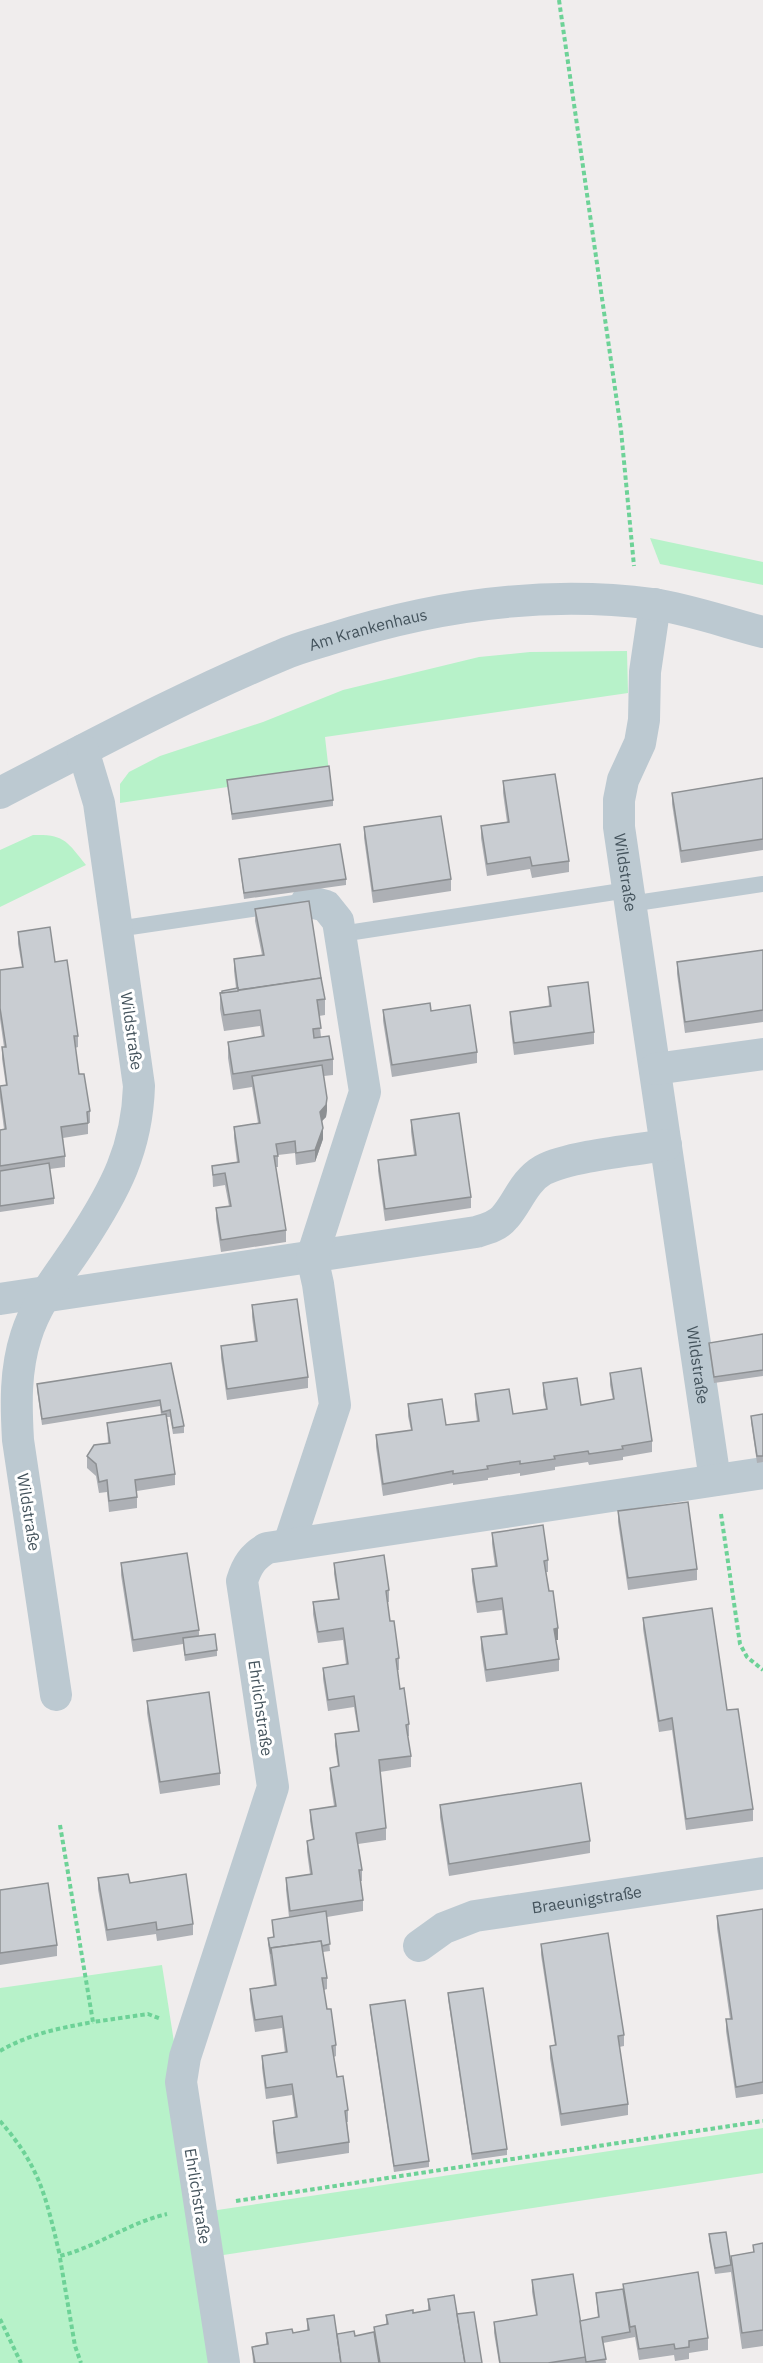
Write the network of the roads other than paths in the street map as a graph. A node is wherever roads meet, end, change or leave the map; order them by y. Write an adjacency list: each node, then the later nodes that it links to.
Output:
1 (646, 604): 2 (street, Am Krankenhaus); 3 (street, Am Krankenhaus); 6 (street, Wildstraße)
2 (763, 632)
3 (83, 750): 4 (street, Am Krankenhaus); 8 (street, Wildstraße)
4 (0, 793)
5 (763, 884): 6 (lane)
6 (629, 897): 9 (lane); 11 (street, Wildstraße)
7 (307, 901): 8 (lane); 9 (street)
8 (117, 929): 14 (street, Wildstraße)
9 (341, 934): 13 (street)
10 (763, 1054): 11 (street)
11 (655, 1069): 12 (street, Wildstraße)
12 (666, 1145): 13 (street); 17 (street, Wildstraße)
13 (312, 1257): 14 (street); 18 (street)
14 (44, 1294): 15 (street); 19 (street, Wildstraße)
15 (0, 1299)
16 (763, 1473): 17 (street, Ehrlichstraße)
17 (716, 1480): 18 (street, Ehrlichstraße)
18 (289, 1544): 22 (street, Ehrlichstraße)
19 (56, 1695)
20 (763, 1873): 21 (street, Braeunigstraße)
21 (419, 1946)
22 (224, 2363)

